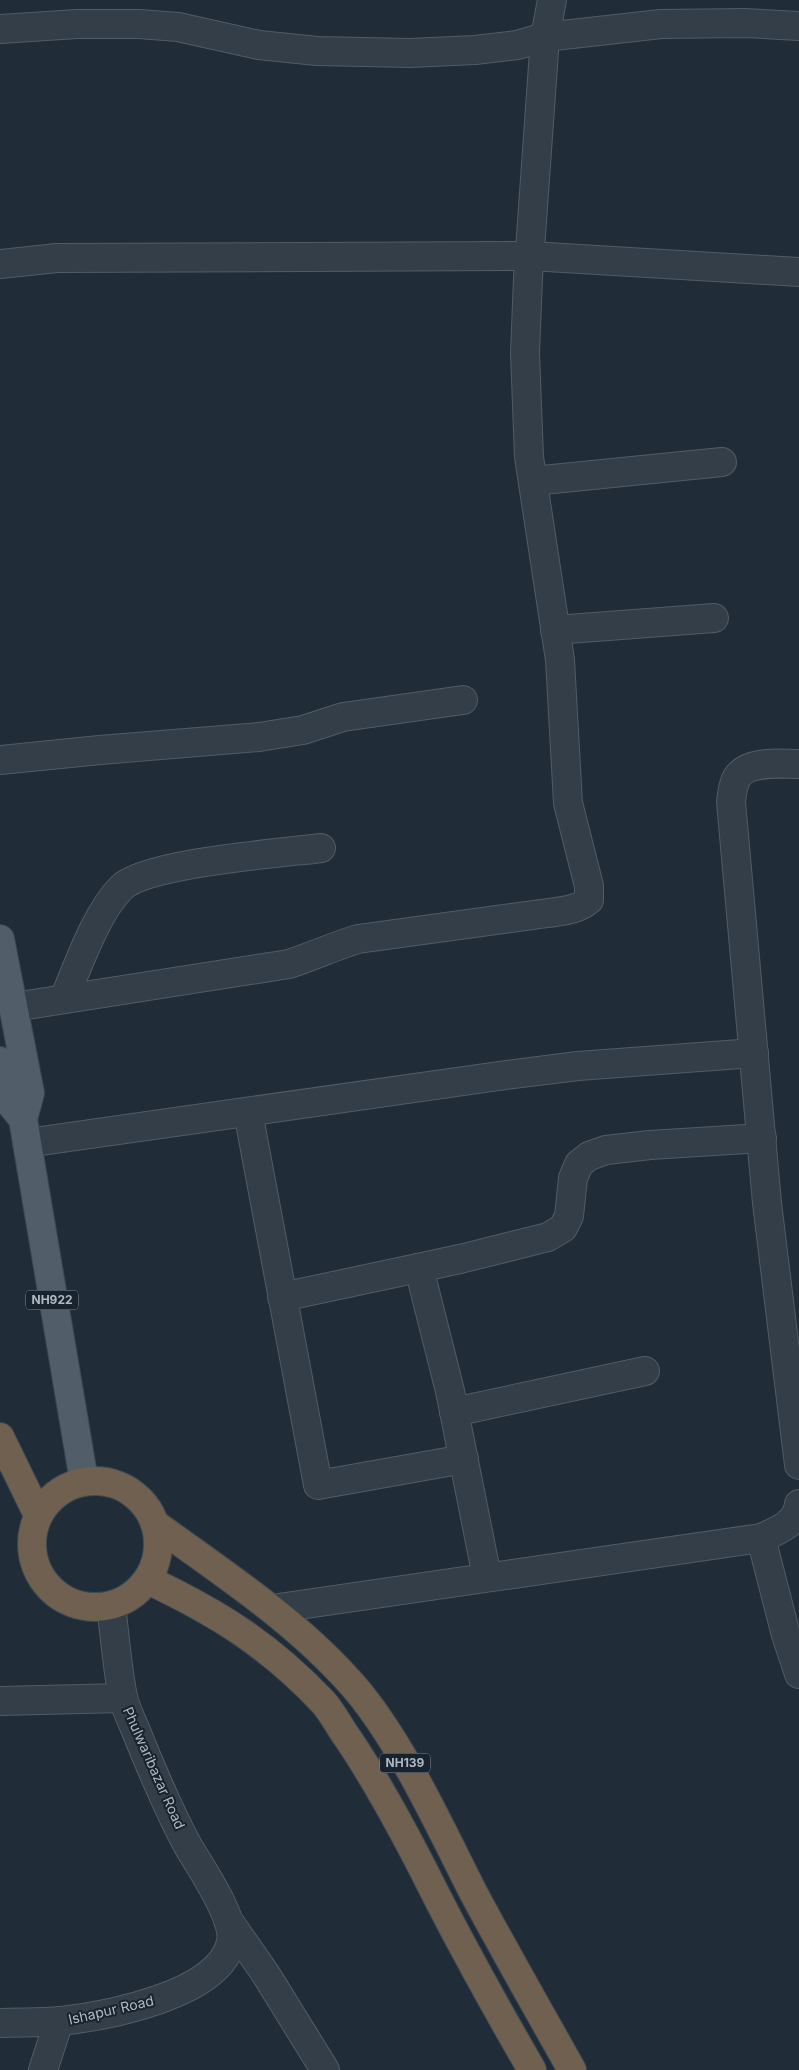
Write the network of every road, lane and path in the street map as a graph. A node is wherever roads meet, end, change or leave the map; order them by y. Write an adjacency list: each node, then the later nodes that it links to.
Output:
1 (552, 0): 4 (street)
2 (799, 26): 4 (street)
3 (0, 29): 4 (street)
4 (545, 37): 5 (street)
5 (530, 256): 6 (street); 7 (street); 9 (street)
6 (0, 264)
7 (799, 272)
8 (722, 462): 9 (street)
9 (533, 481): 11 (street)
10 (714, 618): 11 (street)
11 (555, 630): 17 (street)
12 (463, 700): 13 (street)
13 (0, 760)
14 (799, 764): 19 (street)
15 (321, 848): 17 (street)
16 (0, 939): 18 (main road, NH922)
17 (64, 999): 18 (street)
18 (14, 1007): 22 (main road, NH922)
19 (754, 1053): 21 (street); 23 (street)
20 (0, 1061): 22 (main road)
21 (248, 1112): 22 (street); 25 (street)
22 (25, 1131): 31 (main road, NH922)
23 (762, 1138): 24 (street); 30 (street)
24 (419, 1268): 25 (street); 27 (street)
25 (282, 1297): 29 (street)
26 (645, 1371): 27 (street)
27 (454, 1412): 29 (street)
28 (0, 1437): 33 (highway)
29 (464, 1458): 37 (street)
30 (799, 1465)
31 (84, 1481): 33 (highway, NH139); 34 (highway, NH139)
32 (799, 1504): 35 (street)
33 (38, 1515): 39 (highway, NH139)
34 (155, 1524): 38 (highway, NH139); 40 (highway, NH139)
35 (792, 1527): 36 (street)
36 (761, 1538): 37 (street); 41 (street)
37 (486, 1577): 40 (street)
38 (148, 1580): 39 (highway, NH139); 45 (highway, NH139)
39 (111, 1606): 43 (street, Phulwaribazar Road)
40 (272, 1609): 42 (highway, NH139)
41 (799, 1674)
42 (353, 1687): 45 (highway); 53 (highway, NH139)
43 (123, 1698): 44 (street); 46 (street, Phulwaribazar Road)
44 (0, 1702)
45 (324, 1704): 52 (highway, NH139)
46 (228, 1920): 47 (street, Phulwaribazar Road); 51 (street, Phulwaribazar Road)
47 (215, 1969): 48 (street, Ishapur Road)
48 (59, 2021): 49 (street, Ishapur Road); 50 (street)
49 (0, 2023)
50 (43, 2070)
51 (324, 2070)
52 (532, 2070)
53 (572, 2070)

